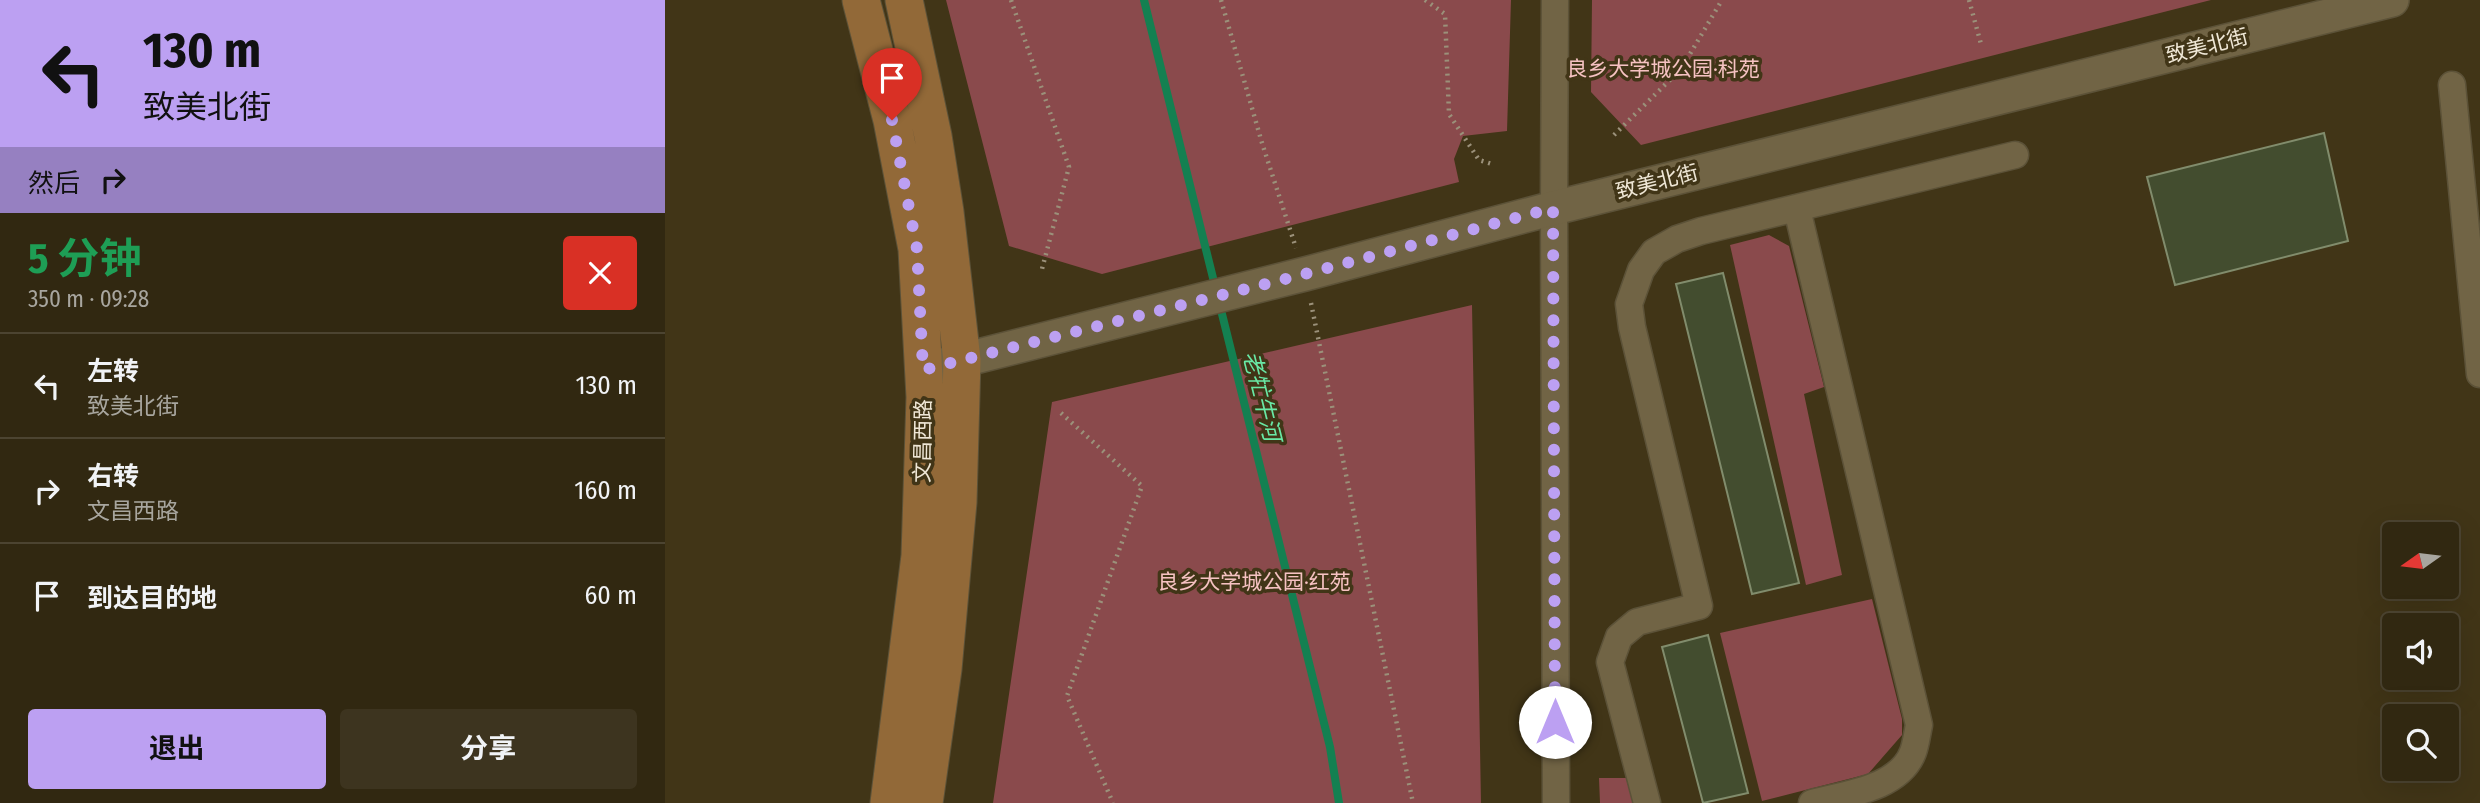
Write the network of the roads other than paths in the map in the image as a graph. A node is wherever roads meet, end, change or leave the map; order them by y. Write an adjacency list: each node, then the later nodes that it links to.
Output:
1 (861, 0): 10 (main road, 文昌西路)
2 (904, 0): 9 (main road, 文昌西路)
3 (1555, 0): 7 (street)
4 (2392, 0): 7 (street, 致美北街)
5 (2452, 85): 11 (street)
6 (2015, 155): 8 (street)
7 (1553, 208): 9 (street, 致美北街); 14 (street)
8 (1797, 209): 15 (street); 16 (street)
9 (962, 360): 10 (street, 致美北街); 13 (main road, 文昌西路)
10 (923, 370): 12 (main road, 文昌西路)
11 (2480, 374)
12 (889, 803)
13 (924, 803)
14 (1556, 803)
15 (1647, 803)
16 (1812, 803)

